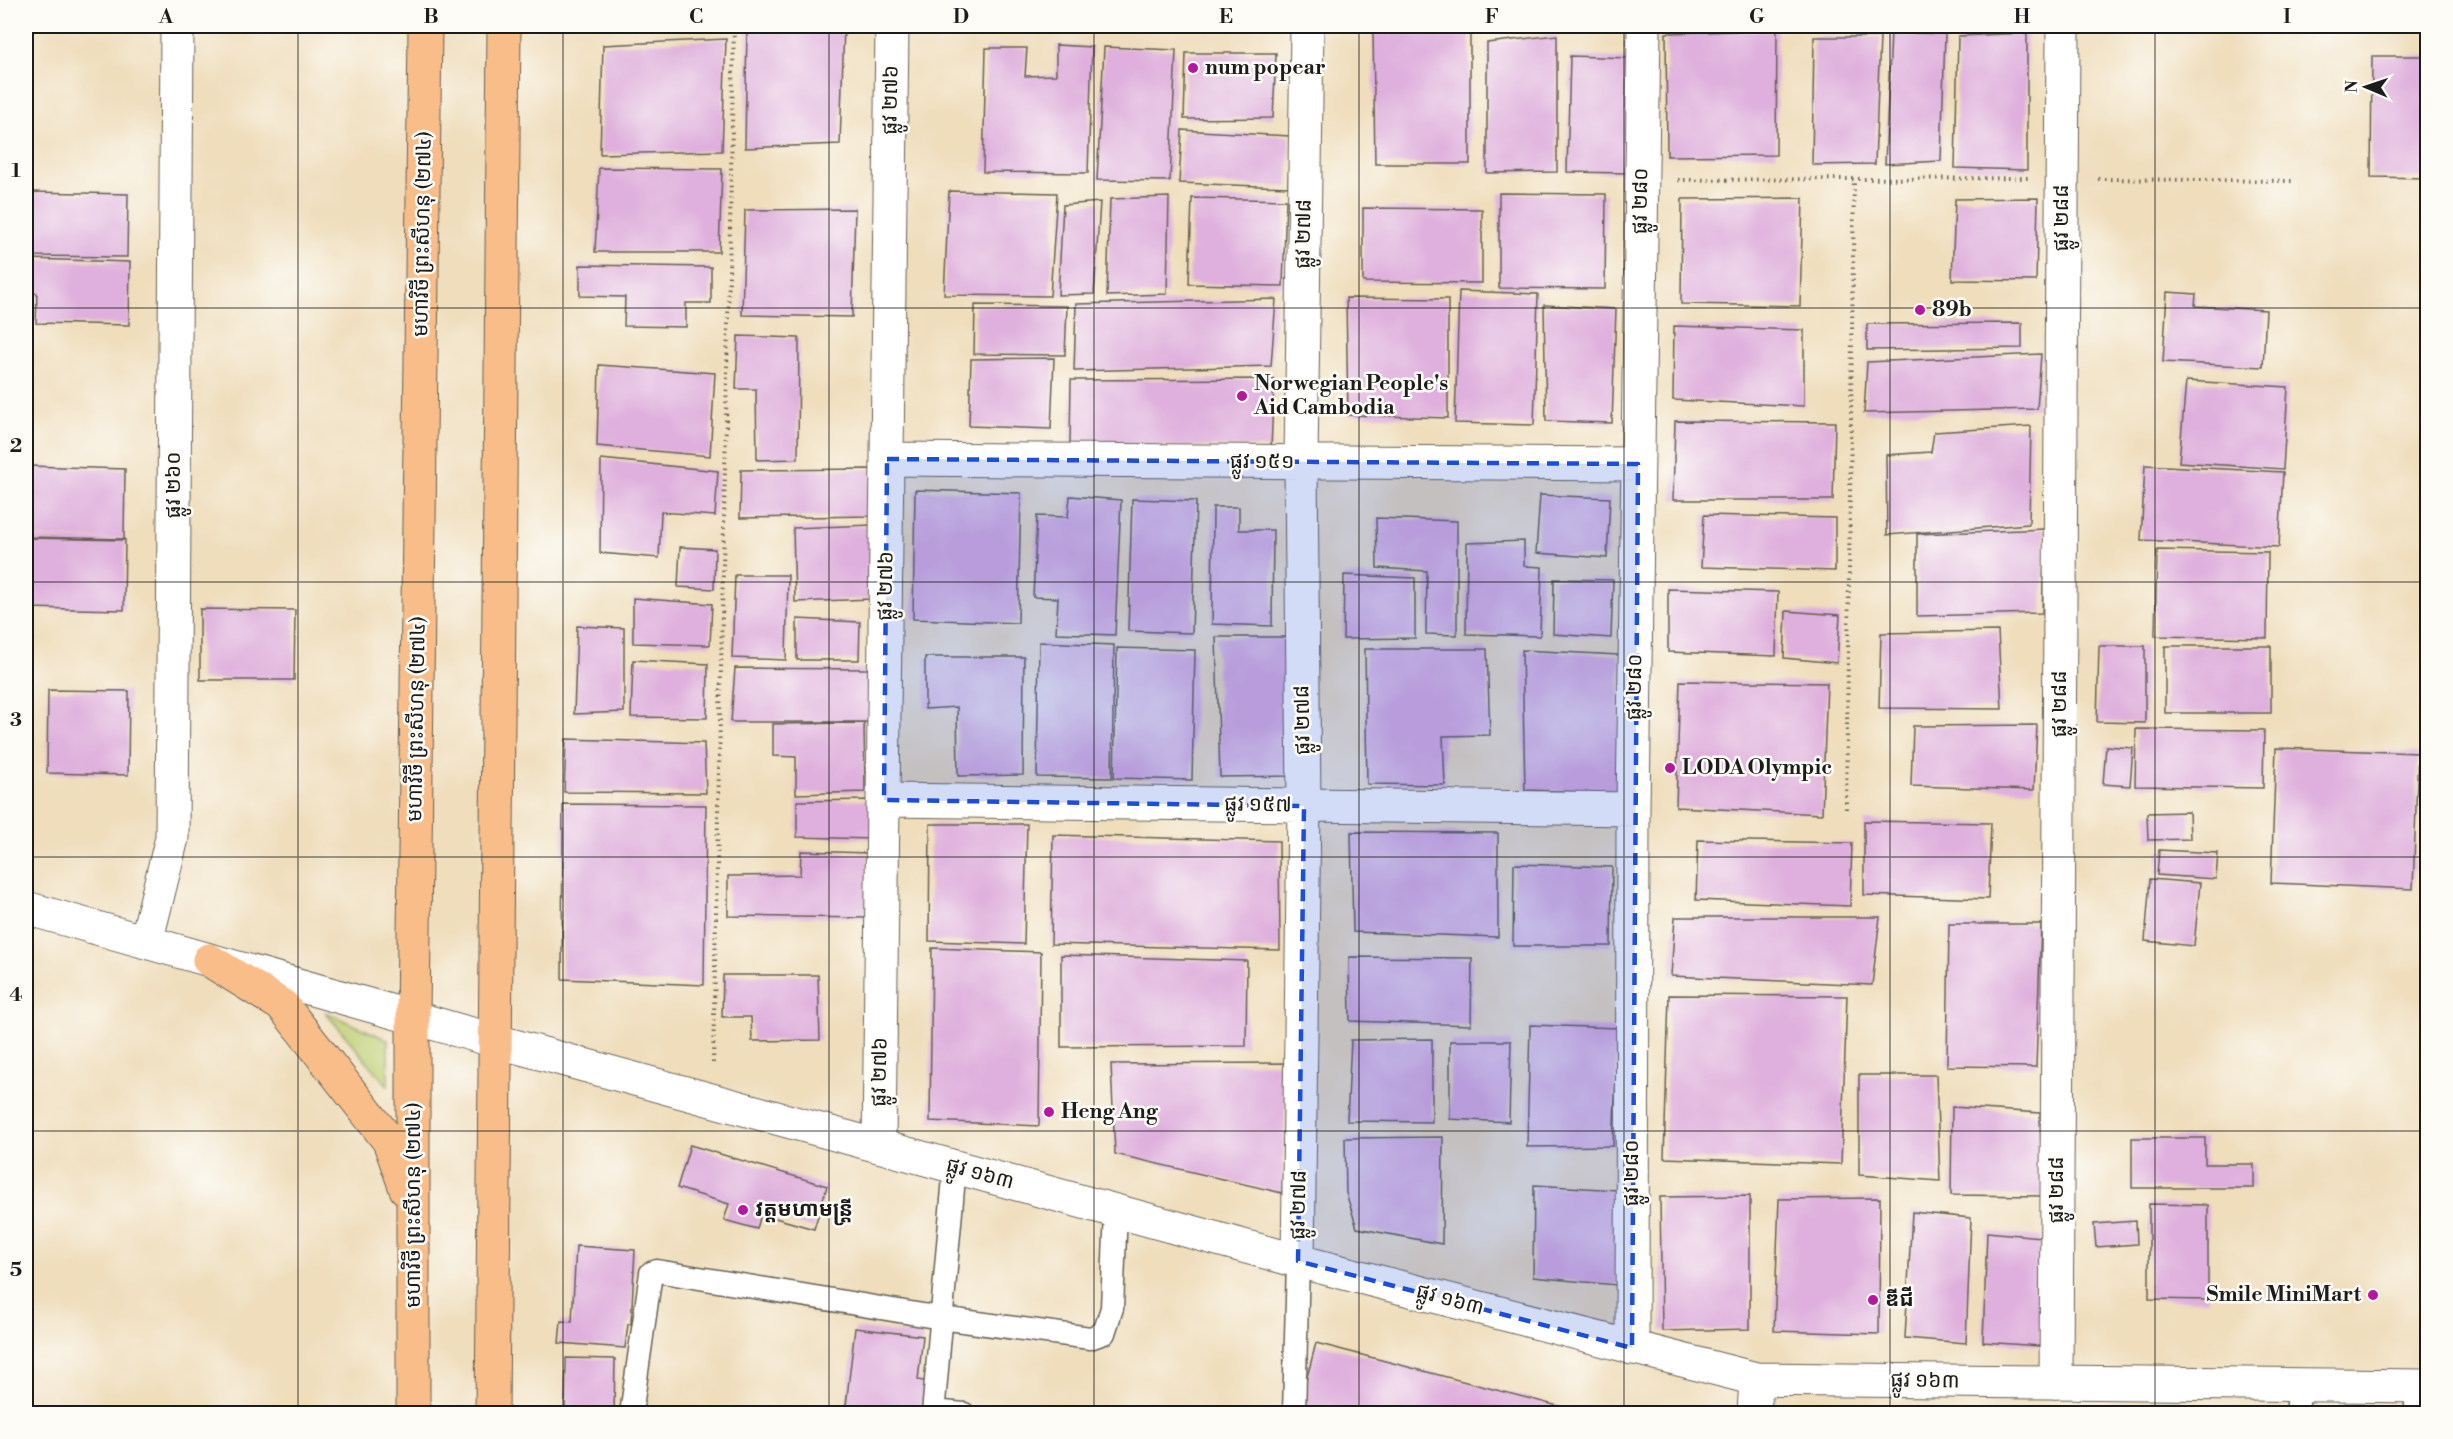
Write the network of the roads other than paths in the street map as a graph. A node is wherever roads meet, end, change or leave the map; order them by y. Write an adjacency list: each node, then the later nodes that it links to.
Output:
1 (177, 26): 15 (street, ផ្លូវ ២៦០)
2 (425, 26): 17 (main road, មហាវិថី ព្រះសីហនុ (២៧៤))
3 (504, 26): 18 (main road)
4 (892, 26): 8 (street, ផ្លូវ ២៧៦)
5 (1307, 26): 9 (street, ផ្លូវ ២៧៨)
6 (1644, 26): 10 (street, ផ្លូវ ២៨០)
7 (2063, 26): 27 (street, ផ្លូវ ២៨៨)
8 (887, 459): 9 (street, ផ្លូវ ១៥១); 11 (street, ផ្លូវ ២៧៦)
9 (1301, 462): 10 (street, ផ្លូវ ១៥១); 12 (street, ផ្លូវ ២៧៨)
10 (1638, 464): 13 (street, ផ្លូវ ២៨០)
11 (884, 800): 12 (street, ផ្លូវ ១៥៧); 19 (street, ផ្លូវ ២៧៦)
12 (1304, 806): 13 (street, ផ្លូវ ១៥៧); 23 (street, ផ្លូវ ២៧៨)
13 (1633, 809): 25 (street, ផ្លូវ ២៨០)
14 (26, 908): 15 (street, ផ្លូវ ១៦៣)
15 (146, 942): 16 (street, ផ្លូវ ១៦៣)
16 (208, 960): 17 (street, ផ្លូវ ១៦៣); 22 (main road)
17 (413, 1018): 18 (street, ផ្លូវ ១៦៣); 22 (main road, មហាវិថី ព្រះសីហនុ (២៧៤))
18 (496, 1041): 19 (street, ផ្លូវ ១៦៣); 32 (main road)
19 (879, 1146): 20 (street, ផ្លូវ ១៦៣)
20 (955, 1167): 21 (street, ផ្លូវ ១៦៣); 24 (lane)
21 (1116, 1211): 23 (street, ផ្លូវ ១៦៣); 24 (lane)
22 (415, 1215): 31 (main road, មហាវិថី ព្រះសីហនុ (២៧៤))
23 (1299, 1261): 25 (street, ផ្លូវ ១៦៣); 35 (lane, ផ្លូវ ២៧៨)
24 (941, 1318): 30 (lane); 33 (lane)
25 (1632, 1348): 26 (street, ផ្លូវ ១៦៣)
26 (1756, 1379): 27 (street, ផ្លូវ ១៦៣); 36 (street)
27 (2056, 1382): 29 (street, ផ្លូវ ១៦៣)
28 (2420, 1395): 29 (street, ផ្លូវ ១៦៣)
29 (2298, 1399)
30 (933, 1412): 34 (lane)
31 (413, 1413)
32 (492, 1413)
33 (632, 1413)
34 (964, 1413)
35 (1294, 1413)
36 (1754, 1413)

